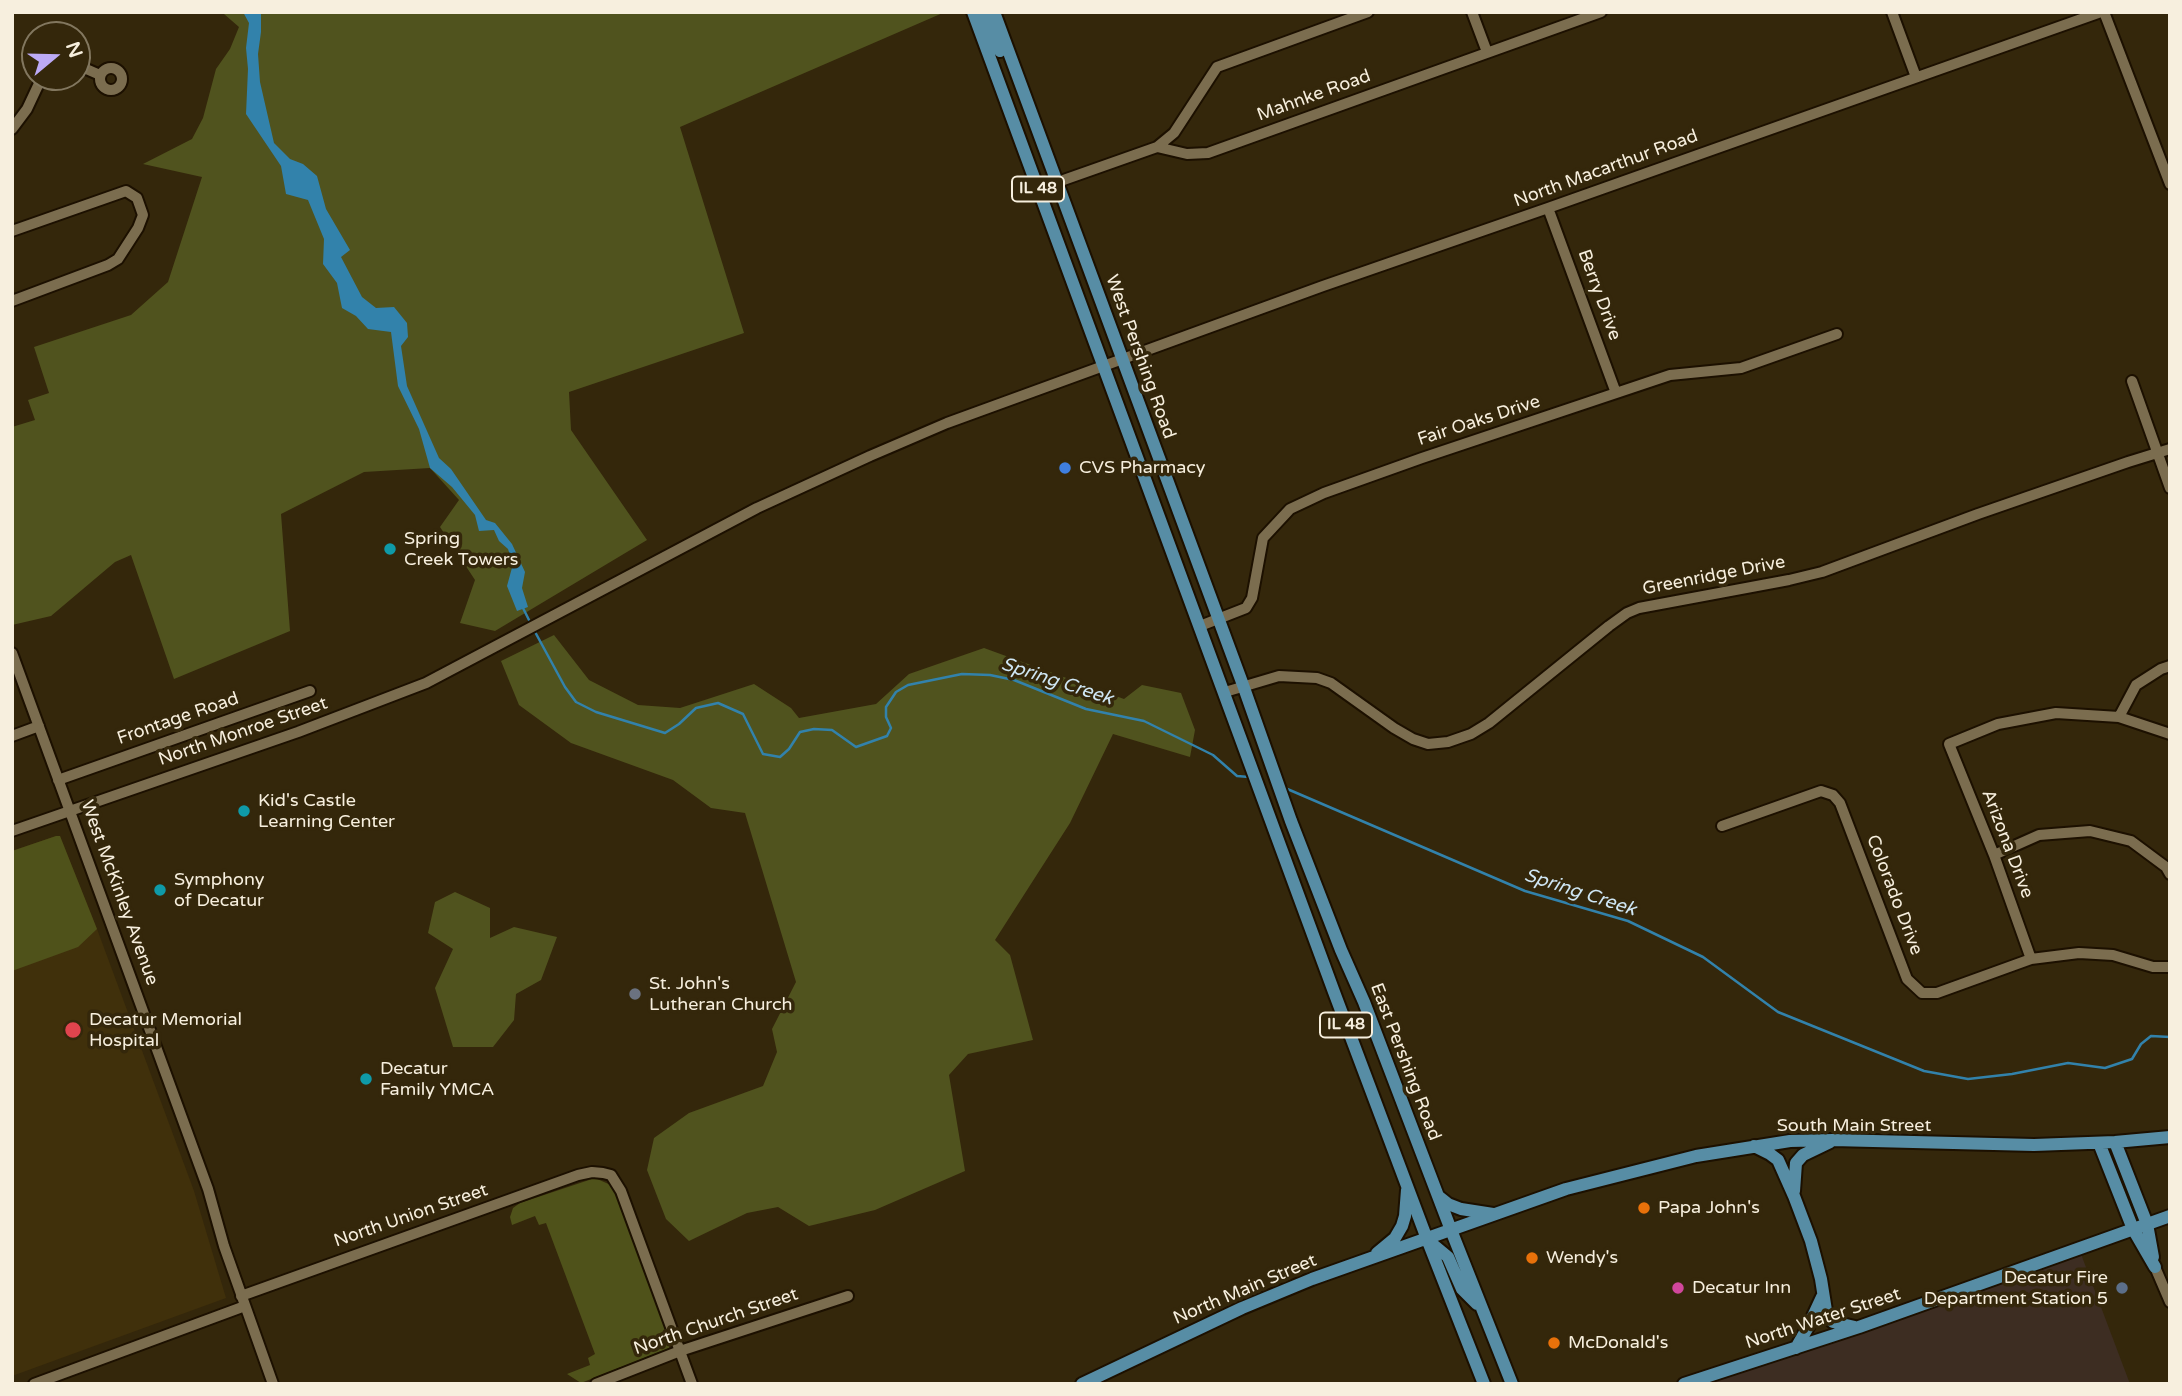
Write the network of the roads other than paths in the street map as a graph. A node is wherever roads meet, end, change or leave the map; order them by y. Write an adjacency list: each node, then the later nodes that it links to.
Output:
1 (973, 12): 19 (main road, West Pershing Road / IL 48)
2 (982, 12): 14 (main road)
3 (994, 12): 14 (main road, West Pershing Road / IL 48)
4 (1368, 12): 16 (street)
5 (1472, 12): 9 (street)
6 (1601, 12): 9 (street, Mahnke Road)
7 (1892, 12): 12 (street)
8 (2103, 12): 12 (street, North Macarthur Road); 18 (street)
9 (1487, 52): 16 (street, Mahnke Road)
10 (91, 71): 11 (street)
11 (100, 75)
12 (1916, 77): 20 (street, North Macarthur Road)
13 (35, 91): 15 (street)
14 (1026, 101): 17 (main road, West Pershing Road / IL 48)
15 (12, 128)
16 (1157, 148): 17 (street, Mahnke Road)
17 (1056, 183): 19 (street, Mahnke Road); 24 (main road, West Pershing Road / IL 48)
18 (2170, 184)
19 (1038, 189): 25 (main road, West Pershing Road / IL 48)
20 (1548, 208): 24 (street, North Macarthur Road); 27 (street, Berry Drive)
21 (12, 232): 22 (street)
22 (12, 301)
23 (1837, 334): 27 (street, Fair Oaks Drive)
24 (1122, 359): 25 (street, North Macarthur Road); 32 (main road, West Pershing Road / IL 48)
25 (1104, 366): 31 (street, North Macarthur Road); 33 (main road, West Pershing Road / IL 48)
26 (2132, 381): 29 (street)
27 (1616, 393): 32 (street, Fair Oaks Drive)
28 (2170, 449): 29 (street, Greenridge Drive)
29 (2157, 453): 30 (street); 36 (street, Greenridge Drive)
30 (2170, 488)
31 (552, 617): 45 (street, North Monroe Street)
32 (1218, 620): 33 (street, Fair Oaks Drive); 36 (main road, West Pershing Road / IL 48)
33 (1200, 626): 38 (main road, West Pershing Road / IL 48)
34 (12, 653): 40 (street, West McKinley Avenue)
35 (2170, 666): 39 (street)
36 (1243, 685): 38 (street, Greenridge Drive); 43 (main road, West Pershing Road / IL 48)
37 (310, 691): 44 (street, Frontage Road)
38 (1225, 692): 57 (main road, West Pershing Road / IL 48)
39 (2119, 717): 41 (street); 48 (street, Arizona Drive)
40 (39, 726): 42 (street); 44 (street, West McKinley Avenue)
41 (2170, 734)
42 (12, 736)
43 (1267, 753): 58 (main road, East Pershing Road / IL 48)
44 (58, 780): 45 (street, West McKinley Avenue)
45 (71, 810): 47 (street, North Monroe Street); 70 (street, West McKinley Avenue)
46 (1722, 826): 50 (street, Colorado Drive)
47 (12, 831)
48 (1994, 855): 49 (street); 50 (street, Arizona Drive)
49 (2170, 874)
50 (2031, 959): 51 (street, Colorado Drive)
51 (2170, 967)
52 (2170, 1137): 54 (main road, South Main Street)
53 (1833, 1140): 55 (main road, South Main Street); 56 (main road, South Main Street); 59 (main road)
54 (2115, 1142): 55 (main road, South Main Street); 62 (main road)
55 (2099, 1143): 64 (main road)
56 (1753, 1146): 59 (main road); 60 (main road, South Main Street)
57 (1407, 1187): 65 (main road, IL 48); 66 (main road)
58 (1437, 1195): 60 (main road); 63 (main road, East Pershing Road / IL 48)
59 (1794, 1196): 69 (main road)
60 (1496, 1214): 63 (main road, South Main Street)
61 (2170, 1216): 62 (main road, North Water Street)
62 (2147, 1224): 64 (main road, North Water Street); 67 (main road)
63 (1451, 1230): 65 (main road, South Main Street); 72 (main road, East Pershing Road / IL 48)
64 (2133, 1230): 67 (main road); 73 (main road, North Water Street)
65 (1427, 1239): 66 (main road, North Main Street); 72 (main road); 81 (main road, IL 48)
66 (1371, 1258): 80 (main road, North Main Street)
67 (2155, 1267): 71 (street)
68 (848, 1296): 75 (street, North Church Street)
69 (1822, 1297): 73 (main road); 74 (main road)
70 (243, 1301): 75 (street, North Union Street); 76 (street, North Union Street); 77 (street, West McKinley Avenue)
71 (2170, 1303)
72 (1482, 1308): 82 (main road, East Pershing Road / IL 48)
73 (1858, 1327): 74 (main road, North Water Street)
74 (1796, 1348): 83 (main road, North Water Street)
75 (680, 1351): 78 (street, North Church Street); 79 (street)
76 (34, 1384)
77 (273, 1384)
78 (596, 1384)
79 (692, 1384)
80 (1082, 1384)
81 (1484, 1384)
82 (1512, 1384)
83 (1684, 1384)

